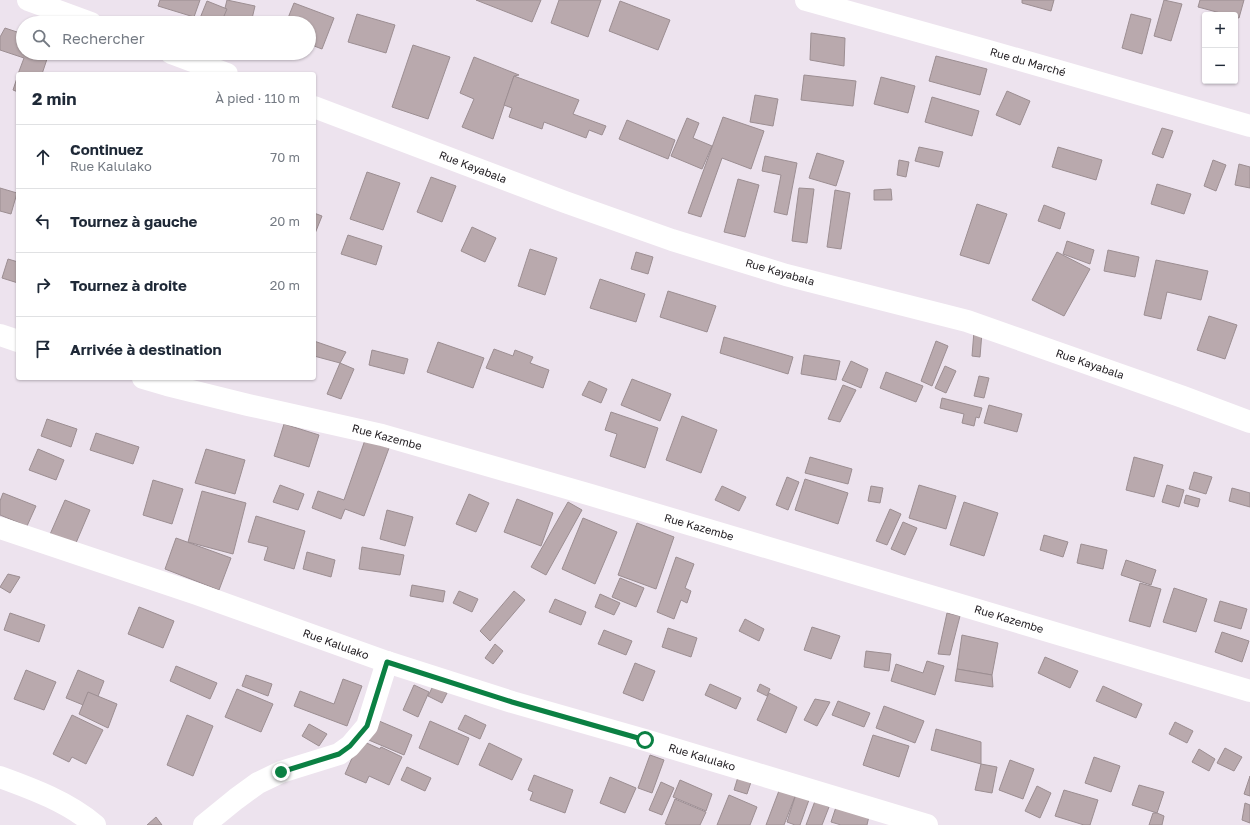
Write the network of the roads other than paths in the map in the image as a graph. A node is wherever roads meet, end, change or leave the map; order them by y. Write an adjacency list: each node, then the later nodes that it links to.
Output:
1 (28, 0): 3 (street)
2 (806, 0): 7 (street, Rue du Marché)
3 (72, 16)
4 (190, 60): 5 (street)
5 (222, 72)
6 (316, 108): 11 (street, Rue Kayabala)
7 (1250, 126)
8 (0, 335): 9 (street)
9 (16, 340)
10 (150, 380): 14 (street, Rue Kazembe)
11 (1250, 422)
12 (0, 528): 13 (street, Rue Kalulako)
13 (387, 662): 17 (street); 18 (street, Rue Kalulako)
14 (1250, 691)
15 (0, 777): 16 (street)
16 (95, 825)
17 (204, 825)
18 (927, 825)

